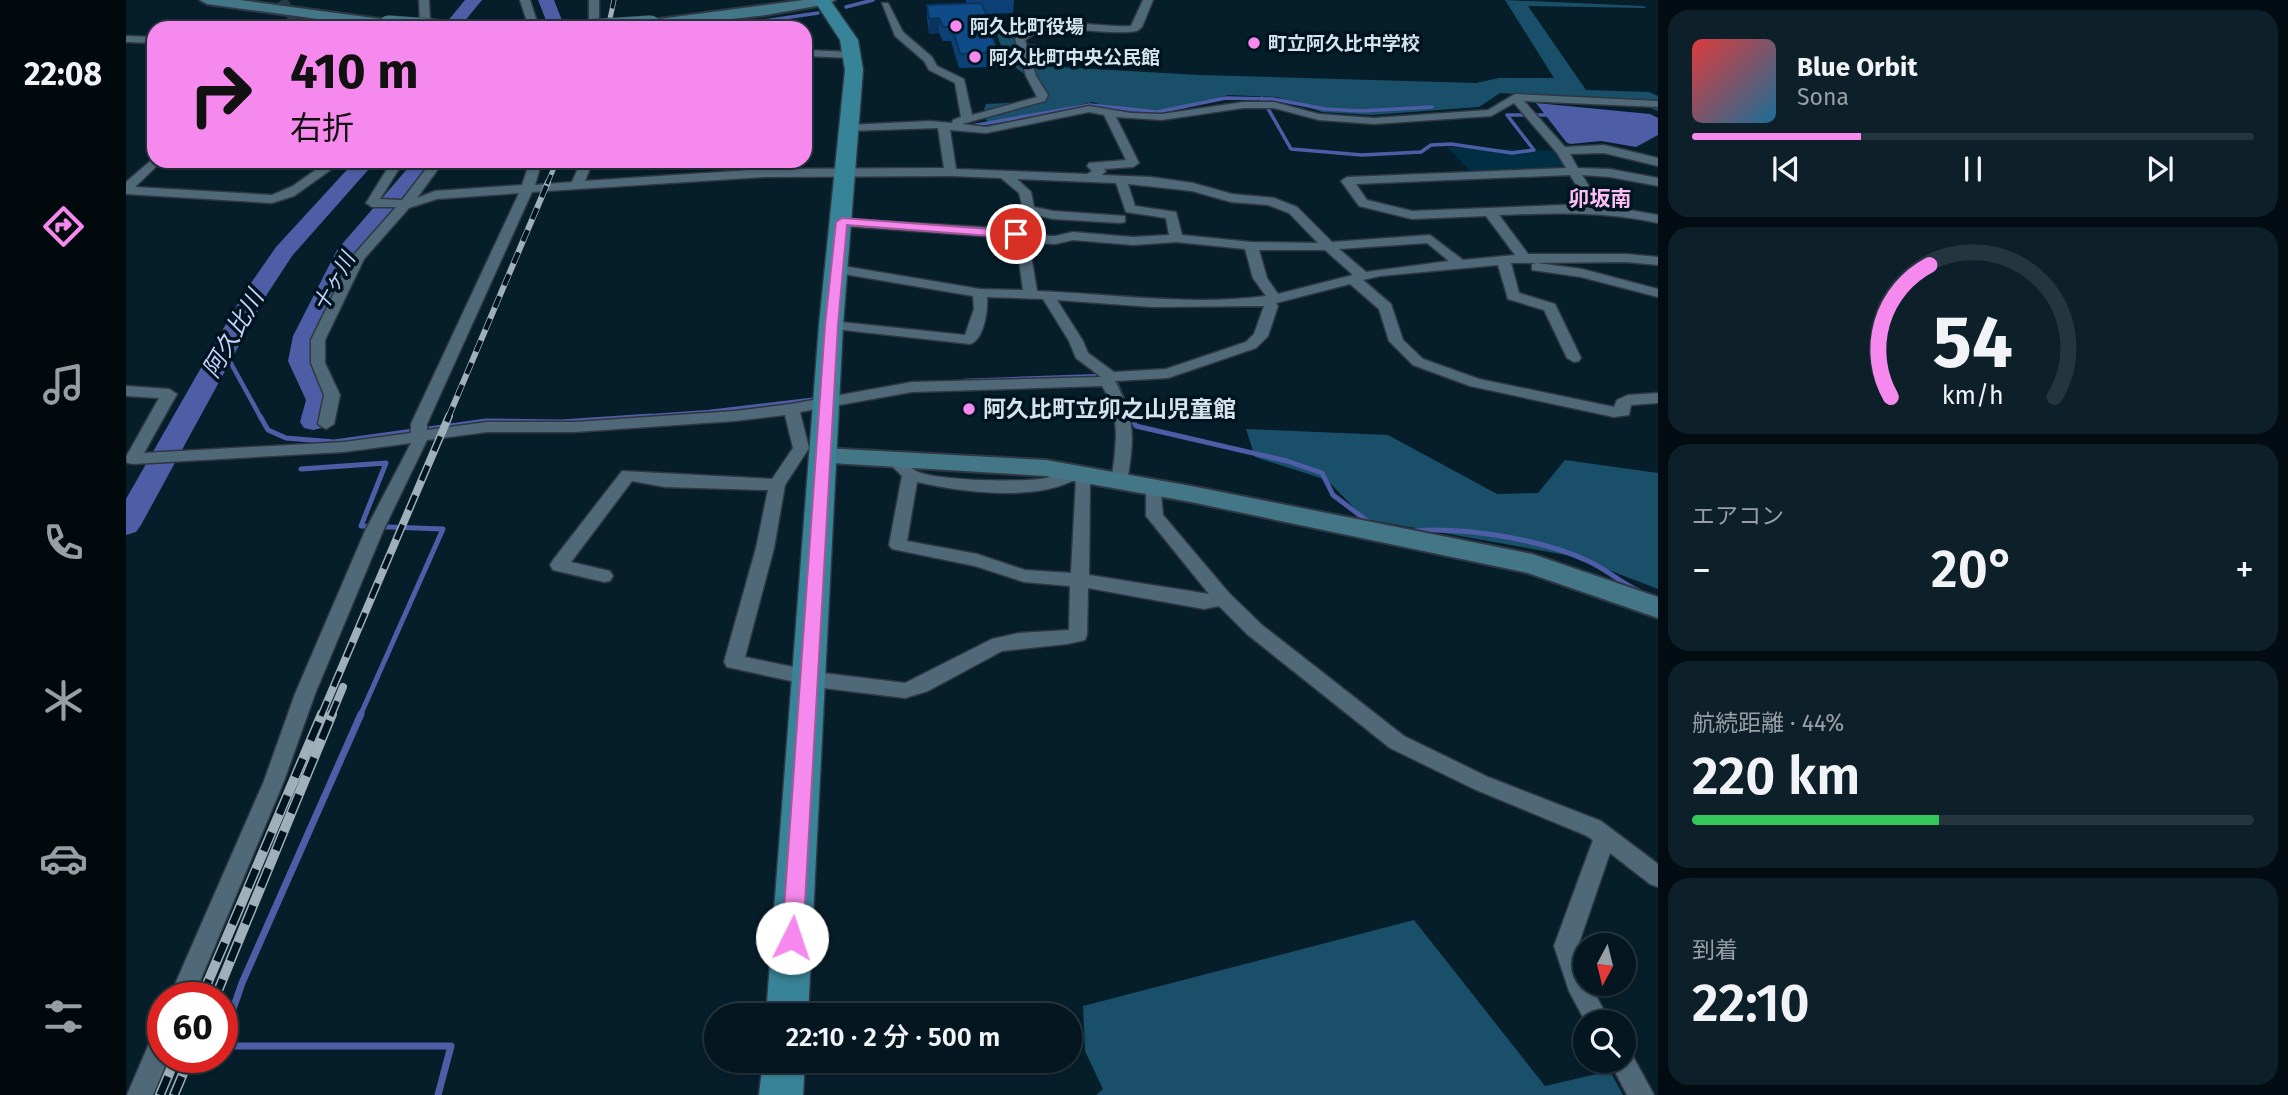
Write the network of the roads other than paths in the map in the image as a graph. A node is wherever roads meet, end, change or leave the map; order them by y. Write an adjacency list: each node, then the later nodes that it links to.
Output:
1 (207, 0): 8 (main road, bridge)
2 (424, 0): 9 (street)
3 (525, 0): 10 (street)
4 (594, 0): 11 (street)
5 (1147, 0): 20 (street)
6 (827, 4): 12 (street); 16 (main road)
7 (885, 5): 20 (street)
8 (365, 21)
9 (425, 21)
10 (532, 21)
11 (592, 21)
12 (679, 21)
13 (126, 39): 14 (street)
14 (147, 40)
15 (812, 53): 16 (street)
16 (852, 55): 22 (main road)
17 (1515, 97): 18 (street); 19 (street); 23 (street)
18 (1658, 104)
19 (1108, 112): 21 (street); 35 (street)
20 (967, 120): 21 (street)
21 (943, 125): 22 (street); 33 (street)
22 (847, 128): 32 (main road)
23 (1562, 151): 24 (street); 31 (street)
24 (1658, 162)
25 (148, 168): 39 (street)
26 (324, 168): 39 (street)
27 (394, 168): 41 (street)
28 (432, 168): 41 (street)
29 (534, 168): 40 (street)
30 (584, 168): 38 (street)
31 (1575, 171): 37 (street); 42 (street); 44 (street)
32 (845, 172): 33 (street); 38 (street); 47 (main road)
33 (951, 172): 34 (street)
34 (1005, 175): 35 (street); 43 (street)
35 (1087, 177): 36 (street)
36 (1121, 180): 49 (street); 51 (street)
37 (1658, 182)
38 (578, 185): 40 (street)
39 (126, 189)
40 (527, 189): 41 (street); 70 (street)
41 (402, 205): 69 (street)
42 (1596, 208): 44 (street); 46 (street)
43 (1028, 209): 45 (street); 48 (street)
44 (1490, 212): 52 (street)
45 (1120, 219)
46 (1658, 219)
47 (842, 222): 48 (street); 56 (main road)
48 (1018, 237): 49 (street); 60 (street)
49 (1176, 238): 50 (street)
50 (1251, 246): 51 (street); 61 (street)
51 (1330, 246): 55 (street); 57 (street)
52 (1524, 258): 53 (street); 54 (street)
53 (1502, 261): 55 (street); 59 (street); 63 (street)
54 (1658, 261)
55 (1460, 264): 57 (street)
56 (837, 269): 58 (street); 62 (main road)
57 (1358, 277): 61 (street); 66 (street)
58 (980, 293): 60 (street); 62 (street)
59 (1658, 293)
60 (1039, 295): 61 (street); 64 (street)
61 (1271, 299): 64 (street)
62 (831, 325): 67 (main road)
63 (1574, 358)
64 (1109, 379): 67 (street); 74 (street)
65 (126, 391): 70 (street)
66 (1658, 398)
67 (827, 404): 68 (street); 71 (main road)
68 (791, 409): 70 (street); 75 (street)
69 (326, 424)
70 (417, 438): 84 (street)
71 (823, 456): 72 (main road); 81 (main road)
72 (904, 467): 73 (main road); 78 (street)
73 (1079, 474): 74 (main road); 78 (street)
74 (1119, 482): 76 (main road)
75 (777, 485): 77 (street); 81 (street)
76 (1154, 488): 79 (street); 80 (street)
77 (604, 576)
78 (1080, 580): 79 (street); 81 (street)
79 (1223, 598): 82 (street)
80 (1658, 608)
81 (810, 680): 85 (main road)
82 (1605, 836): 83 (street); 86 (street)
83 (1658, 877)
84 (188, 982)
85 (788, 1003)
86 (1592, 1010)
87 (149, 1073): 90 (street)
88 (783, 1073): 91 (main road)
89 (1629, 1073): 92 (street)
90 (139, 1095)
91 (781, 1095)
92 (1642, 1095)

